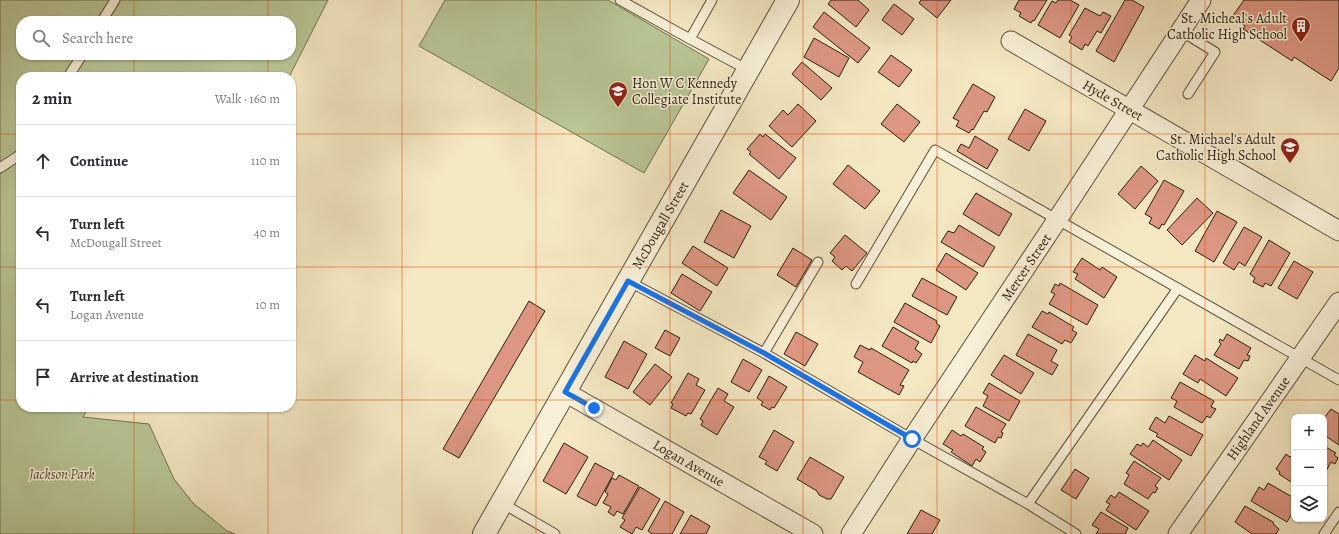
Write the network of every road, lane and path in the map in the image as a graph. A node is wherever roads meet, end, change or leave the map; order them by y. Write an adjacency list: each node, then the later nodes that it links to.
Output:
1 (115, 0): 6 (lane)
2 (620, 0): 8 (lane)
3 (712, 0): 8 (lane)
4 (788, 0): 11 (street, McDougall Street)
5 (1199, 1): 7 (street, Mercer Street)
6 (105, 16)
7 (1180, 31): 13 (lane); 14 (street, Mercer Street)
8 (690, 39): 11 (lane)
9 (1011, 41): 14 (street, Hyde Street)
10 (79, 60): 12 (lane)
11 (748, 70): 20 (street, McDougall Street)
12 (71, 72)
13 (1188, 94)
14 (1130, 110): 17 (street, Mercer Street); 18 (street, Hyde Street)
15 (16, 157): 16 (lane)
16 (0, 168)
17 (1057, 220): 21 (lane); 22 (lane); 28 (street, Mercer Street)
18 (1339, 231)
19 (818, 262): 24 (lane)
20 (628, 281): 24 (lane); 27 (street, McDougall Street)
21 (856, 284)
22 (1178, 288): 25 (lane); 30 (lane)
23 (1339, 302): 25 (street, Highland Avenue)
24 (764, 353): 28 (lane)
25 (1300, 357): 26 (lane); 37 (street, Highland Avenue)
26 (1339, 380)
27 (565, 392): 29 (street, McDougall Street); 34 (street, Logan Avenue)
28 (912, 439): 30 (lane); 35 (street, Mercer Street)
29 (502, 504): 32 (street, McDougall Street); 33 (lane)
30 (1028, 504): 36 (lane)
31 (1339, 512): 38 (lane)
32 (484, 534)
33 (555, 534)
34 (813, 534)
35 (851, 534)
36 (1076, 534)
37 (1178, 534)
38 (1324, 534)

